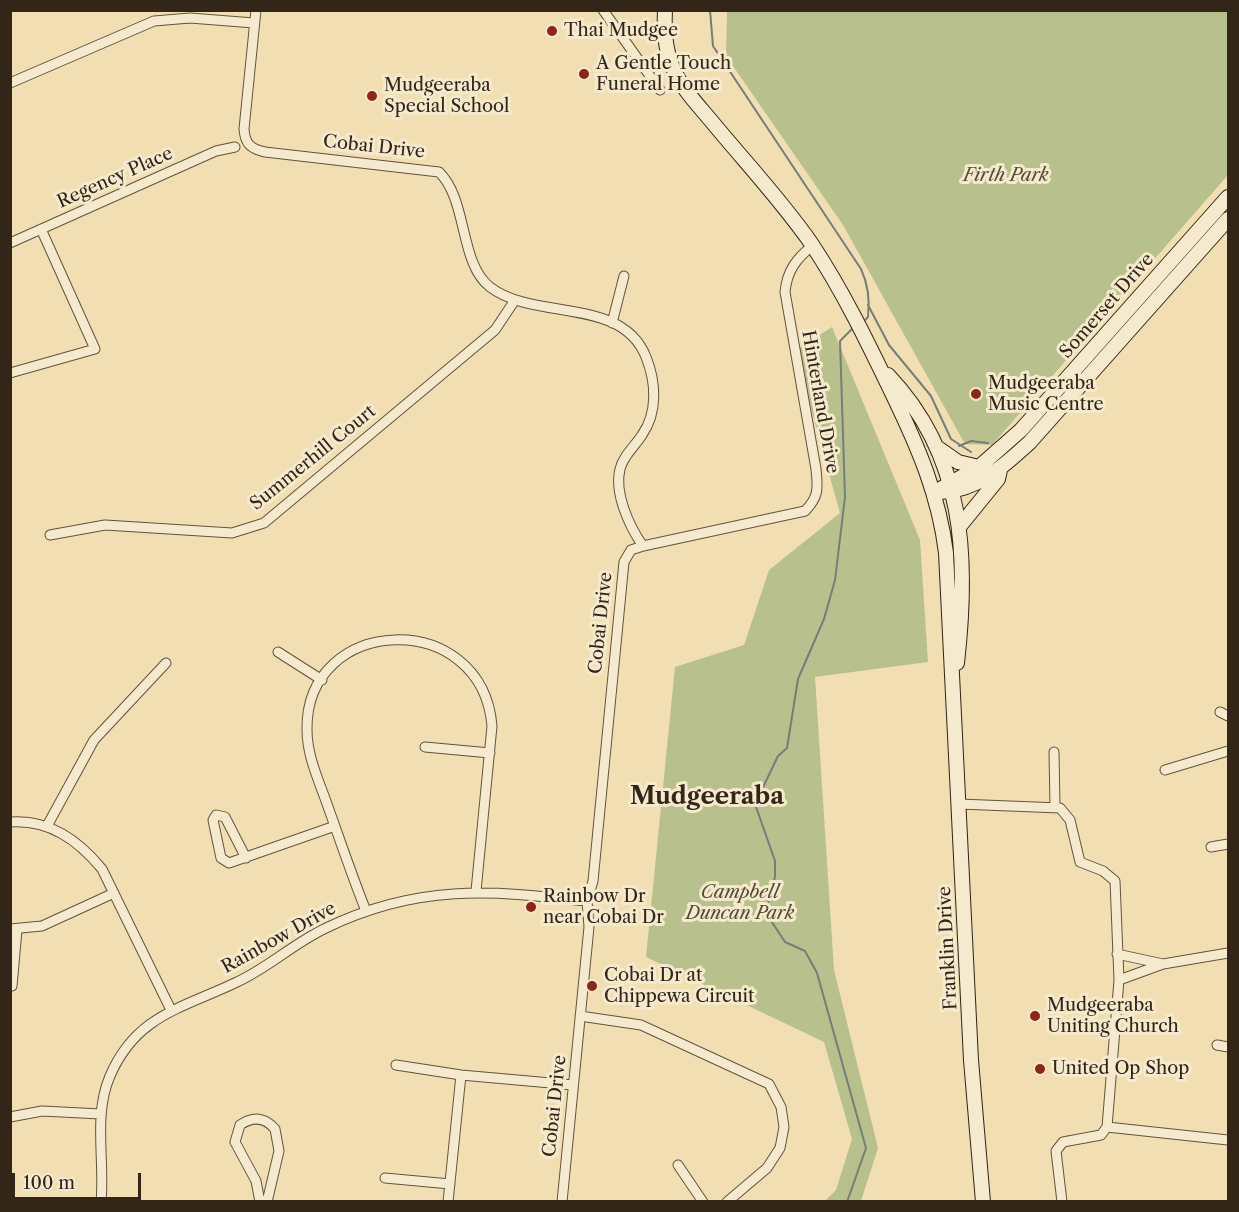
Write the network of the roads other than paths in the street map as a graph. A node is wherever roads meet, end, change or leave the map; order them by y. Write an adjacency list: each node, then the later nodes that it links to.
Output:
1 (256, 10): 5 (street)
2 (654, 10): 6 (main road)
3 (664, 10): 6 (main road)
4 (607, 12): 8 (street)
5 (254, 23): 7 (street); 16 (street, Cobai Drive)
6 (664, 30): 14 (main road)
7 (10, 83)
8 (660, 90)
9 (235, 147): 12 (street, Regency Place)
10 (1228, 197): 21 (main road, Somerset Drive)
11 (1228, 219): 22 (main road, Somerset Drive)
12 (41, 229): 13 (street, Regency Place); 19 (street)
13 (10, 243)
14 (812, 246): 18 (main road); 27 (street, Hinterland Drive)
15 (624, 276): 17 (street)
16 (515, 300): 17 (street, Cobai Drive); 26 (street, Summerhill Court)
17 (612, 323): 27 (street, Cobai Drive)
18 (880, 367): 20 (main road); 24 (main road)
19 (10, 373)
20 (936, 446): 21 (main road); 23 (main road)
21 (979, 468): 23 (main road, Somerset Drive)
22 (1000, 468): 23 (main road, Somerset Drive); 25 (main road)
23 (951, 487): 24 (main road, Somerset Drive); 25 (main road)
24 (935, 492): 31 (main road)
25 (959, 527): 31 (main road)
26 (50, 535)
27 (642, 546): 47 (street, Cobai Drive)
28 (278, 652): 30 (street)
29 (166, 663): 40 (street)
30 (322, 680): 35 (street); 41 (street)
31 (954, 692): 37 (main road, Franklin Drive)
32 (425, 747): 35 (street)
33 (1228, 751): 36 (street)
34 (1054, 752): 38 (street)
35 (490, 753): 45 (street)
36 (1165, 770)
37 (959, 804): 38 (street); 76 (main road, Franklin Drive)
38 (1055, 807): 51 (street)
39 (10, 822): 40 (street)
40 (47, 826): 46 (street)
41 (335, 826): 44 (street); 48 (street)
42 (1228, 844): 43 (street)
43 (1211, 847)
44 (246, 858): 44 (street)
45 (476, 891): 47 (street, Rainbow Drive); 48 (street, Rainbow Drive)
46 (114, 894): 49 (street); 55 (street)
47 (587, 901): 56 (street, Cobai Drive)
48 (366, 911): 55 (street, Rainbow Drive)
49 (14, 929): 54 (street)
50 (1228, 953): 52 (street)
51 (1117, 954): 52 (street); 53 (street)
52 (1163, 963): 53 (street)
53 (1119, 980): 64 (street)
54 (12, 986)
55 (171, 1010): 62 (street, Rainbow Drive)
56 (580, 1016): 61 (street, Cobai Drive); 75 (street)
57 (1217, 1046): 58 (street)
58 (1228, 1047)
59 (396, 1065): 60 (street)
60 (461, 1075): 61 (street); 68 (street)
61 (573, 1085): 73 (street, Cobai Drive)
62 (101, 1114): 63 (street); 69 (street, Rainbow Drive)
63 (10, 1117)
64 (1107, 1127): 65 (street); 77 (street)
65 (1228, 1140)
66 (678, 1165): 74 (street)
67 (385, 1178): 68 (street)
68 (450, 1184): 72 (street)
69 (101, 1202)
70 (260, 1202): 71 (street)
71 (267, 1202)
72 (448, 1202)
73 (562, 1202)
74 (703, 1202)
75 (727, 1202)
76 (983, 1202)
77 (1062, 1202)

